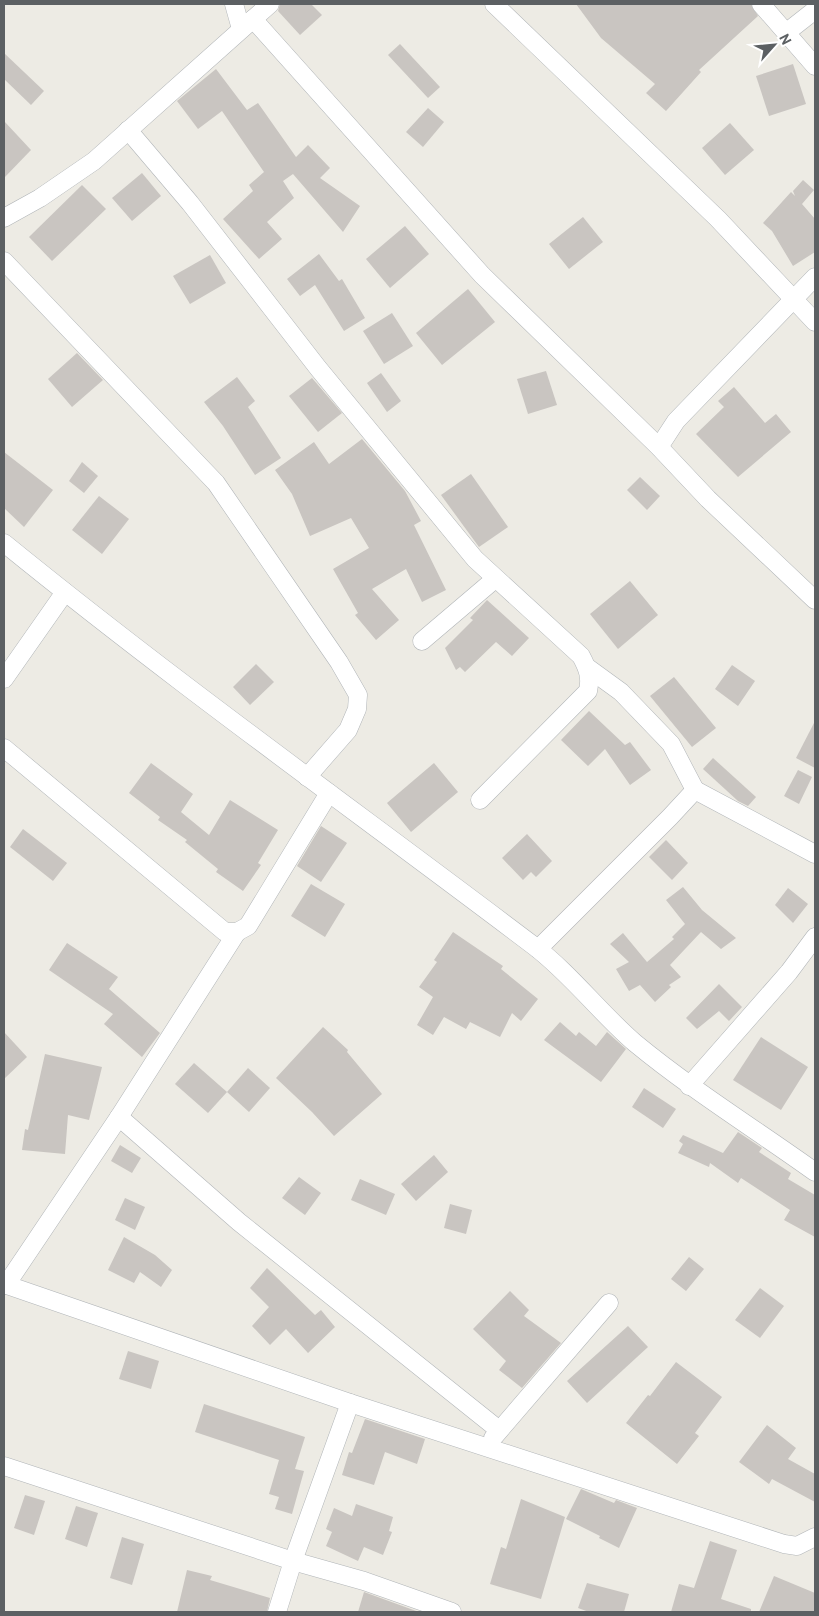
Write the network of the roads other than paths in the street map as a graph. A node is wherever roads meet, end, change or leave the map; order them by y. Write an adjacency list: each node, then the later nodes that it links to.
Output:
1 (234, 4): 6 (street)
2 (270, 4): 6 (street)
3 (494, 4): 13 (street)
4 (761, 4): 7 (street)
5 (815, 10): 7 (street)
6 (247, 24): 9 (street); 15 (street)
7 (787, 32): 8 (street)
8 (815, 66)
9 (128, 130): 10 (street); 17 (street)
10 (4, 218)
11 (4, 261): 24 (street)
12 (815, 277): 13 (street)
13 (794, 297): 14 (street); 15 (street)
14 (815, 322)
15 (659, 447): 19 (street)
16 (4, 542): 18 (street)
17 (495, 579): 20 (street); 21 (street)
18 (65, 592): 22 (street); 24 (street)
19 (815, 600)
20 (422, 641)
21 (588, 668): 25 (street); 27 (street)
22 (4, 678)
23 (4, 748): 29 (street)
24 (307, 778): 26 (street)
25 (694, 790): 28 (street); 31 (street)
26 (329, 793): 29 (street); 31 (street)
27 (480, 800)
28 (815, 854)
29 (237, 932): 33 (street)
30 (815, 937): 32 (street)
31 (538, 949): 32 (street)
32 (689, 1086): 34 (street)
33 (120, 1117): 35 (street); 38 (street)
34 (815, 1172)
35 (5, 1285): 37 (street)
36 (609, 1303): 38 (street)
37 (350, 1403): 39 (street); 42 (street)
38 (499, 1430): 39 (street)
39 (485, 1448): 41 (street)
40 (4, 1466): 42 (street)
41 (815, 1537)
42 (293, 1561): 43 (street); 44 (street)
43 (277, 1612)
44 (452, 1612)

